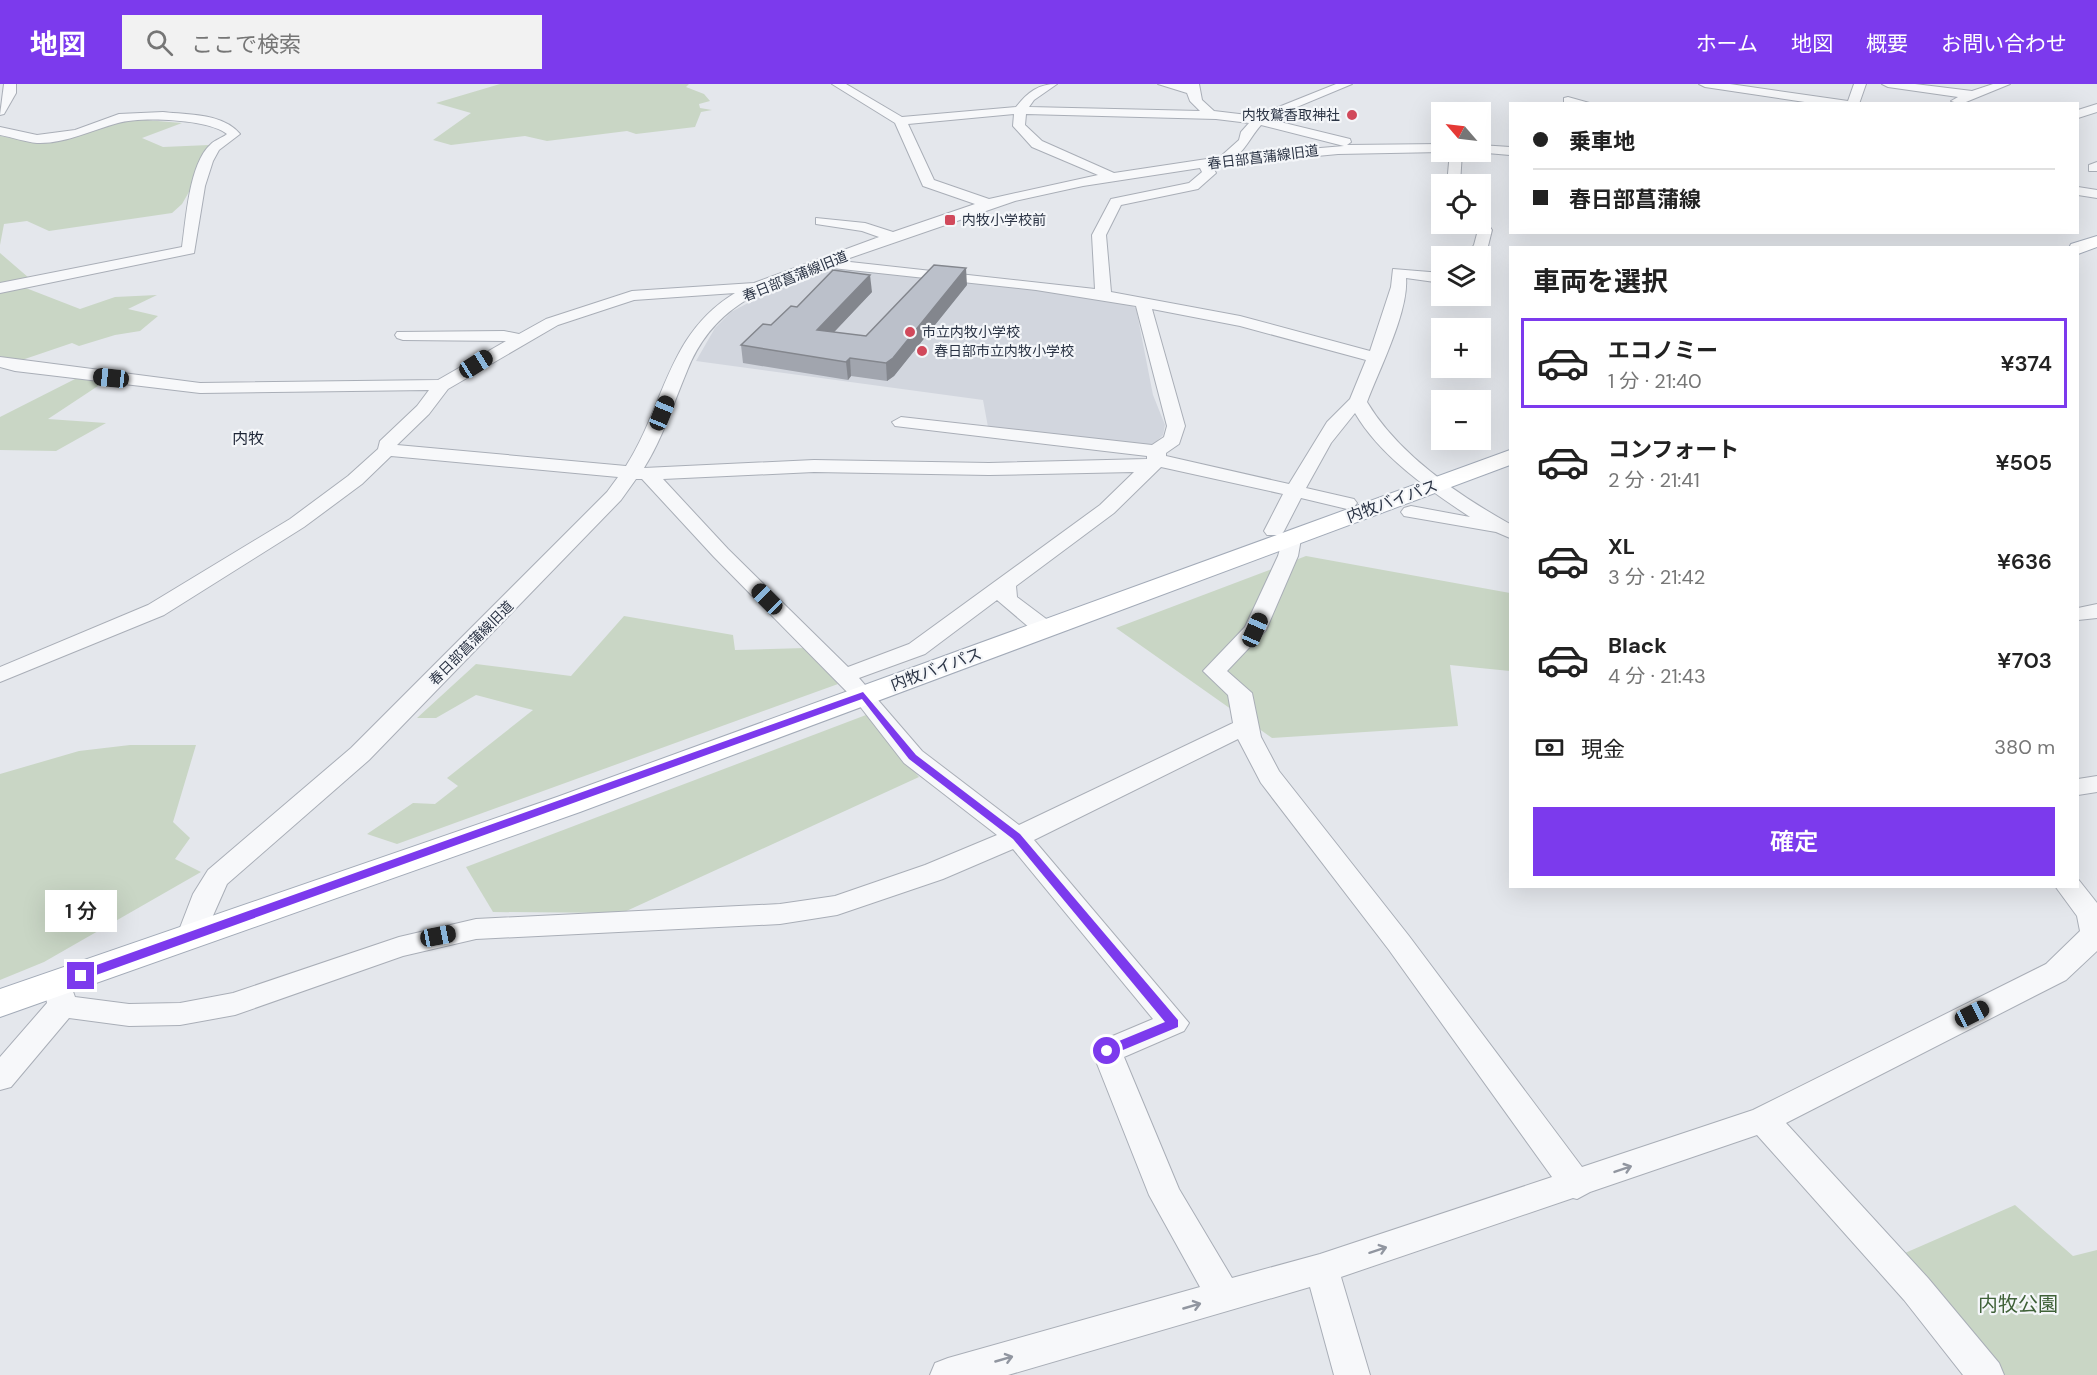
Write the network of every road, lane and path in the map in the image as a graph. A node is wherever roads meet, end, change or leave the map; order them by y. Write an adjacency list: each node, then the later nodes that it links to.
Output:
1 (10, 84): 22 (street)
2 (838, 84): 26 (street)
3 (1051, 84): 21 (street)
4 (1164, 84): 10 (street)
5 (1346, 84): 25 (street)
6 (1707, 84): 11 (street); 14 (street)
7 (1860, 84): 18 (street)
8 (1888, 84): 12 (street)
9 (2004, 84): 13 (street)
10 (1193, 87): 24 (street)
11 (1751, 87): 16 (street)
12 (1941, 87): 13 (street)
13 (1973, 95): 19 (street)
14 (1699, 97)
15 (1568, 100): 17 (street)
16 (1803, 101)
17 (1578, 102)
18 (1854, 102)
19 (1954, 102)
20 (2097, 108): 23 (street)
21 (1020, 110): 24 (street); 26 (street); 36 (street)
22 (0, 111)
23 (2079, 114)
24 (1211, 115): 25 (street)
25 (1257, 120): 28 (street); 34 (street)
26 (900, 121): 39 (street)
27 (0, 131): 46 (street)
28 (1314, 134): 29 (street); 33 (street)
29 (1362, 146): 30 (street, 春日部菖蒲線旧道); 33 (street, 春日部菖蒲線旧道)
30 (1431, 148)
31 (1491, 150): 32 (street)
32 (1509, 151)
33 (1276, 154): 34 (street, 春日部菖蒲線旧道)
34 (1224, 161): 35 (street, 春日部菖蒲線旧道)
35 (1204, 163): 36 (street, 春日部菖蒲線旧道); 48 (street)
36 (1113, 177): 39 (street, 春日部菖蒲線旧道)
37 (2079, 191): 38 (street)
38 (2097, 194)
39 (989, 204): 41 (street, 春日部菖蒲線旧道)
40 (821, 221): 41 (street)
41 (893, 237): 44 (street, 春日部菖蒲線旧道)
42 (2097, 241): 43 (main road)
43 (2079, 248)
44 (821, 263): 47 (street, 春日部菖蒲線旧道); 48 (street)
45 (1431, 277): 52 (street)
46 (0, 288)
47 (757, 288): 51 (street); 60 (street, 春日部菖蒲線旧道)
48 (1103, 296): 49 (street)
49 (1143, 303): 52 (street); 59 (street)
50 (403, 335): 51 (street)
51 (519, 339): 54 (street)
52 (1374, 357): 55 (street)
53 (0, 362): 54 (street)
54 (442, 385): 57 (street)
55 (1358, 402): 61 (street); 62 (street)
56 (901, 422): 59 (street)
57 (387, 450): 60 (street); 71 (street)
58 (1509, 457): 61 (main road, 内牧バイパス)
59 (1154, 459): 60 (street); 62 (street); 67 (street)
60 (640, 474): 72 (street); 78 (street, 春日部菖蒲線旧道)
61 (1439, 483): 65 (street); 66 (main road, 内牧バイパス)
62 (1295, 493): 63 (street); 66 (street)
63 (1347, 503)
64 (1411, 512): 65 (street)
65 (1507, 530)
66 (1283, 535): 70 (main road, 内牧バイパス); 73 (street)
67 (1006, 585): 70 (street); 72 (street)
68 (2097, 612): 69 (street)
69 (2079, 614)
70 (1046, 629): 72 (main road, 内牧バイパス)
71 (0, 675)
72 (854, 686): 76 (street); 78 (main road, 内牧バイパス)
73 (1245, 726): 76 (street); 83 (street)
74 (2097, 784): 75 (street)
75 (2079, 787)
76 (1017, 837): 79 (street); 85 (street)
77 (2070, 888): 82 (street)
78 (190, 938): 79 (main road, 内牧バイパス)
79 (60, 994): 80 (main road, 内牧バイパス); 81 (street)
80 (0, 1003)
81 (0, 1078)
82 (1763, 1120): 83 (street, one-way to 82); 88 (street)
83 (1577, 1185): 84 (street, one-way to 83)
84 (1320, 1269): 85 (street); 87 (street)
85 (1224, 1297): 86 (street, one-way to 85)
86 (948, 1375)
87 (1352, 1375)
88 (1986, 1375)

